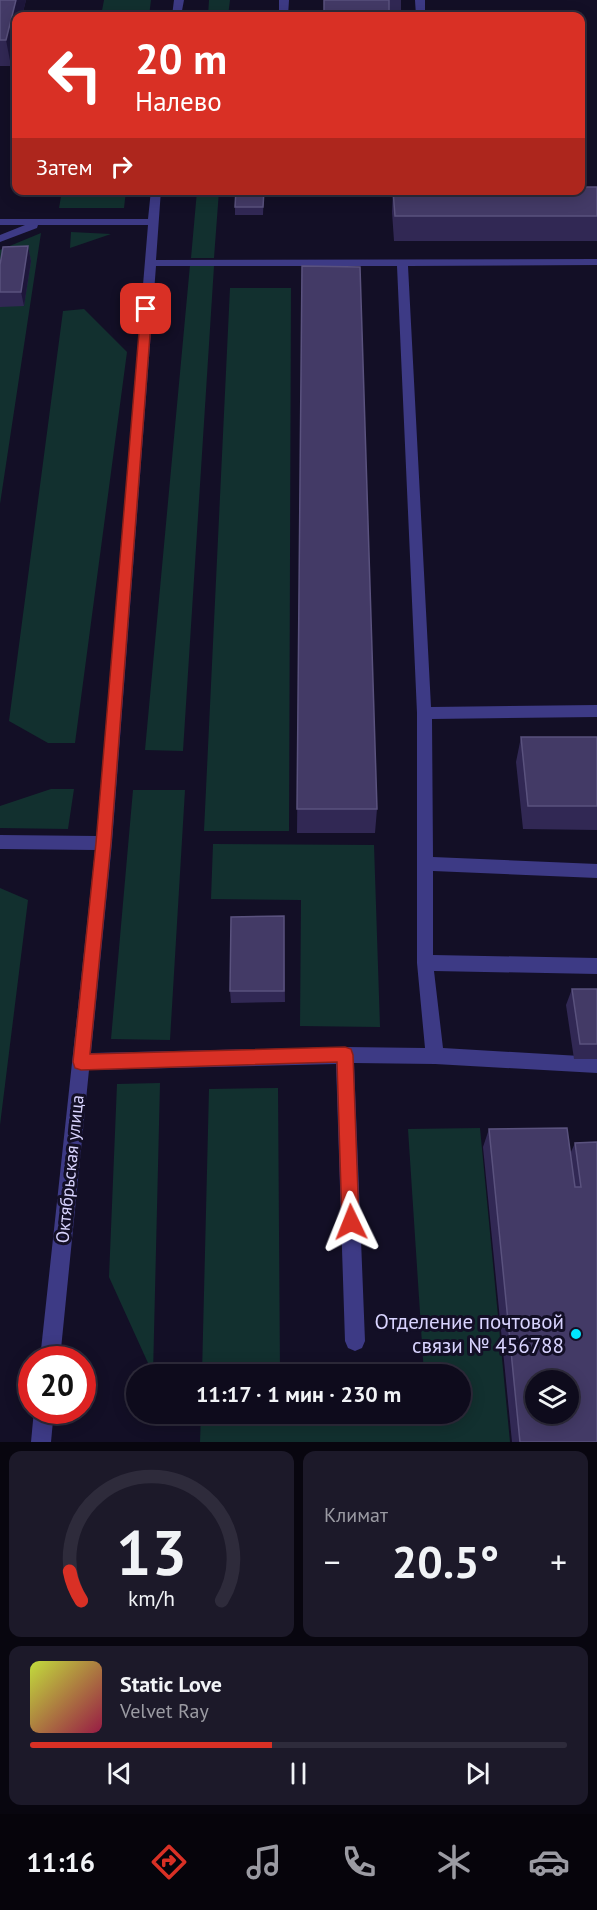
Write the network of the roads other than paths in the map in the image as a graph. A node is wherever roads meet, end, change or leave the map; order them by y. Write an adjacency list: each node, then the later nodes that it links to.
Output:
1 (156, 195): 4 (street, Октябрьская улица)
2 (0, 222): 3 (street)
3 (42, 222): 4 (street); 5 (street)
4 (153, 222): 8 (street, Октябрьская улица)
5 (0, 239)
6 (402, 262): 7 (street); 8 (street); 10 (street)
7 (597, 262)
8 (150, 263): 12 (street, Октябрьская улица)
9 (597, 711): 10 (street)
10 (423, 713): 13 (street)
11 (0, 842): 12 (street)
12 (104, 843): 19 (street, Октябрьская улица)
13 (425, 864): 14 (street); 15 (street)
14 (597, 871)
15 (425, 963): 16 (street); 18 (street)
16 (597, 966)
17 (345, 1055): 18 (street); 19 (street); 21 (street)
18 (435, 1056): 20 (street)
19 (81, 1062): 22 (street, Октябрьская улица)
20 (597, 1065)
21 (355, 1341)
22 (51, 1346)
23 (43, 1424): 24 (street)
24 (41, 1442)

